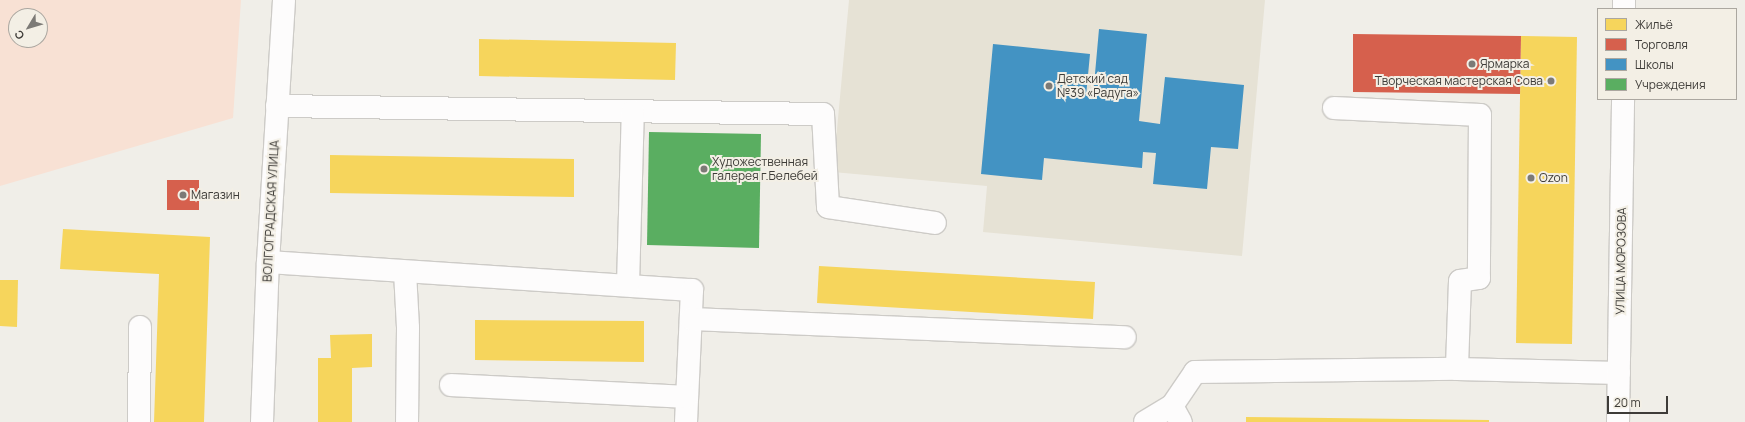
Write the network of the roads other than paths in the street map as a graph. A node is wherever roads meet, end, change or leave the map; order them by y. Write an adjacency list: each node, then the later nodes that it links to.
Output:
1 (284, 0): 3 (street, ВОЛГОГРАДСКАЯ УЛИЦА)
2 (1623, 100): 14 (street, УЛИЦА МОРОЗОВА)
3 (277, 106): 5 (street); 7 (street, ВОЛГОГРАДСКАЯ УЛИЦА)
4 (1334, 108): 13 (street)
5 (633, 111): 6 (street); 9 (street)
6 (935, 223)
7 (268, 262): 8 (street); 19 (street, ВОЛГОГРАДСКАЯ УЛИЦА)
8 (405, 272): 9 (street); 20 (street)
9 (628, 285): 10 (street)
10 (691, 319): 12 (street); 16 (street)
11 (140, 328): 18 (street)
12 (1126, 337)
13 (1457, 369): 14 (street); 17 (street)
14 (1619, 373): 23 (street, УЛИЦА МОРОЗОВА)
15 (451, 386): 16 (street)
16 (687, 397): 21 (street)
17 (1176, 414): 22 (street)
18 (139, 422)
19 (262, 422)
20 (407, 422)
21 (686, 422)
22 (1145, 422)
23 (1618, 422)

